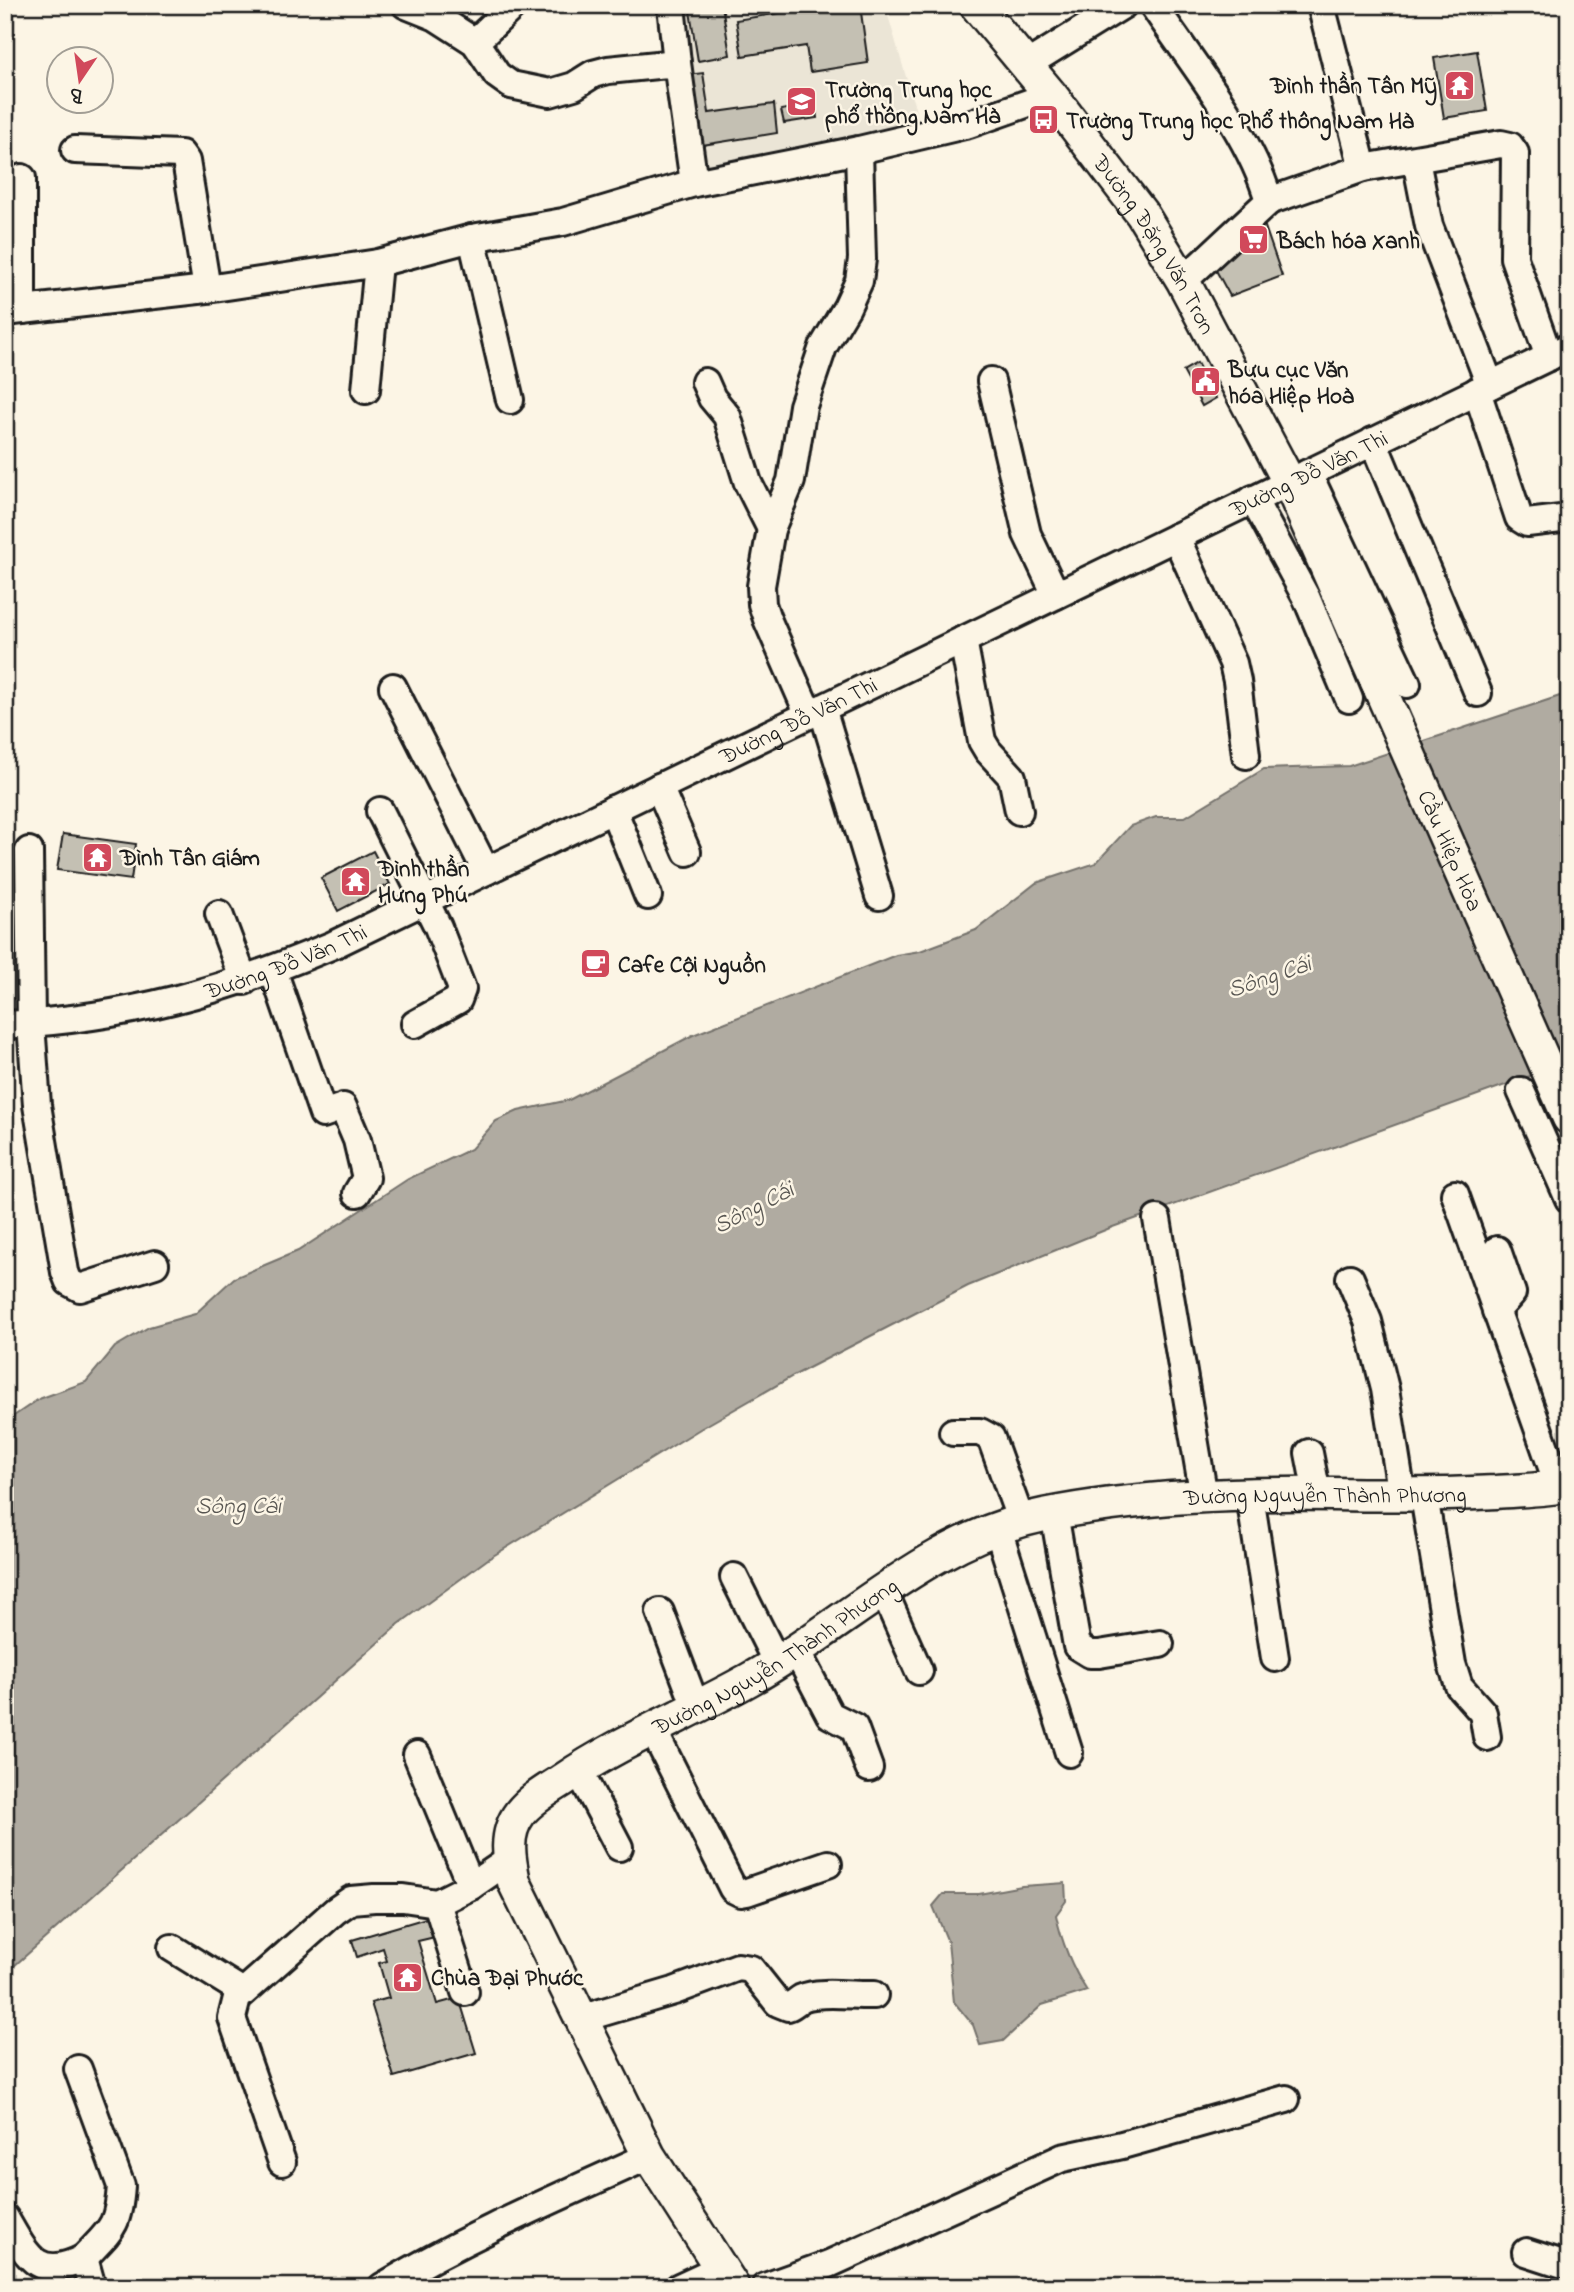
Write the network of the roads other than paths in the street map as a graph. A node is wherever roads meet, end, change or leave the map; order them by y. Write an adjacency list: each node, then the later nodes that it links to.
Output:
1 (406, 5): 8 (street)
2 (514, 5): 8 (street)
3 (671, 5): 9 (street)
4 (976, 5): 10 (main road, Đường Đặng Văn Trơn)
5 (1153, 5): 18 (street)
6 (1321, 5): 15 (street)
7 (1111, 8): 10 (street)
8 (475, 42): 9 (street)
9 (677, 62): 17 (street)
10 (1026, 65): 11 (main road, Đường Đặng Văn Trơn)
11 (1051, 95): 13 (street); 21 (main road, Đường Đặng Văn Trơn)
12 (75, 150): 22 (street)
13 (859, 150): 17 (street); 34 (street)
14 (1416, 160): 15 (street); 24 (street); 27 (street)
15 (1363, 167): 18 (street)
16 (22, 178): 23 (street)
17 (694, 183): 19 (street)
18 (1269, 201): 21 (street)
19 (472, 238): 20 (street); 29 (street)
20 (378, 263): 22 (street); 28 (street)
21 (1183, 281): 31 (main road, Đường Đặng Văn Trơn)
22 (207, 289): 23 (street)
23 (14, 311)
24 (1559, 352): 27 (street, Đường Đỗ Văn Thi)
25 (991, 381): 37 (street)
26 (705, 382): 34 (street)
27 (1483, 388): 30 (street, Đường Đỗ Văn Thi); 33 (street)
28 (366, 390)
29 (510, 400)
30 (1373, 441): 31 (street, Đường Đỗ Văn Thi); 41 (street)
31 (1299, 477): 32 (street, Đường Đỗ Văn Thi); 36 (main road, Đường Đặng Văn Trơn); 39 (street)
32 (1253, 499): 35 (street, Đường Đỗ Văn Thi); 42 (street)
33 (1561, 519)
34 (771, 530): 43 (street)
35 (1176, 537): 37 (street, Đường Đỗ Văn Thi); 44 (street)
36 (1334, 580): 61 (main road, Cầu Hiệp Hòa)
37 (1056, 595): 38 (street, Đường Đỗ Văn Thi)
38 (963, 640): 43 (street, Đường Đỗ Văn Thi); 48 (street)
39 (1407, 684)
40 (393, 687): 51 (street)
41 (1478, 693)
42 (1349, 699)
43 (815, 711): 45 (street, Đường Đỗ Văn Thi); 53 (street)
44 (1247, 755)
45 (659, 787): 46 (street, Đường Đỗ Văn Thi); 50 (street)
46 (613, 809): 51 (street, Đường Đỗ Văn Thi); 52 (street)
47 (380, 811): 54 (street)
48 (1019, 811)
49 (29, 851): 59 (street)
50 (687, 852)
51 (486, 871): 54 (street, Đường Đỗ Văn Thi)
52 (648, 896)
53 (879, 896)
54 (423, 901): 56 (street, Đường Đỗ Văn Thi); 58 (street)
55 (219, 914): 57 (street)
56 (272, 970): 57 (street, Đường Đỗ Văn Thi); 62 (street)
57 (243, 981): 59 (street, Đường Đỗ Văn Thi)
58 (415, 1024)
59 (18, 1025): 67 (street)
60 (1521, 1091): 64 (street)
61 (1569, 1118)
62 (358, 1192)
63 (1455, 1194): 69 (street)
64 (1569, 1199)
65 (1157, 1219): 76 (street)
66 (1497, 1250): 69 (street)
67 (155, 1264)
68 (1350, 1278): 75 (street)
69 (1496, 1311): 72 (street)
70 (953, 1433): 78 (street)
71 (1309, 1453): 73 (street)
72 (1564, 1486): 75 (main road, Đường Nguyễn Thành Phương)
73 (1317, 1494): 74 (main road, Đường Nguyễn Thành Phương); 75 (main road, Đường Nguyễn Thành Phương)
74 (1250, 1496): 76 (main road, Đường Nguyễn Thành Phương); 84 (street)
75 (1413, 1496): 88 (street)
76 (1204, 1497): 77 (main road, Đường Nguyễn Thành Phương)
77 (1054, 1513): 78 (main road, Đường Nguyễn Thành Phương); 82 (street)
78 (1009, 1525): 80 (main road, Đường Nguyễn Thành Phương); 89 (street)
79 (734, 1577): 83 (street)
80 (884, 1592): 83 (main road, Đường Nguyễn Thành Phương); 85 (street)
81 (660, 1612): 86 (street)
82 (1160, 1644)
83 (786, 1656): 86 (main road, Đường Nguyễn Thành Phương); 91 (street)
84 (1275, 1658)
85 (919, 1671)
86 (696, 1707): 87 (main road, Đường Nguyễn Thành Phương)
87 (653, 1730): 92 (main road, Đường Nguyễn Thành Phương); 95 (street)
88 (1488, 1737)
89 (1069, 1753)
90 (417, 1755): 96 (street)
91 (869, 1768)
92 (578, 1769): 93 (street); 94 (main road, Đường Nguyễn Thành Phương)
93 (619, 1847)
94 (509, 1860): 96 (street); 102 (main road, Đường Nguyễn Thành Phương)
95 (828, 1864)
96 (471, 1886): 97 (street)
97 (437, 1903): 99 (street); 100 (street)
98 (172, 1948): 99 (street)
99 (243, 1992): 106 (street)
100 (465, 1992)
101 (874, 1995): 102 (street)
102 (579, 2019): 105 (main road, Đường Nguyễn Thành Phương)
103 (78, 2068): 109 (street)
104 (1286, 2099): 115 (street)
105 (649, 2156): 111 (main road, Đường Nguyễn Thành Phương); 113 (street)
106 (282, 2162)
107 (5, 2218): 109 (street)
108 (1526, 2252): 110 (street)
109 (84, 2258): 112 (street)
110 (1569, 2266)
111 (726, 2278): 114 (street)
112 (92, 2287)
113 (382, 2287)
114 (679, 2287)
115 (765, 2287)

